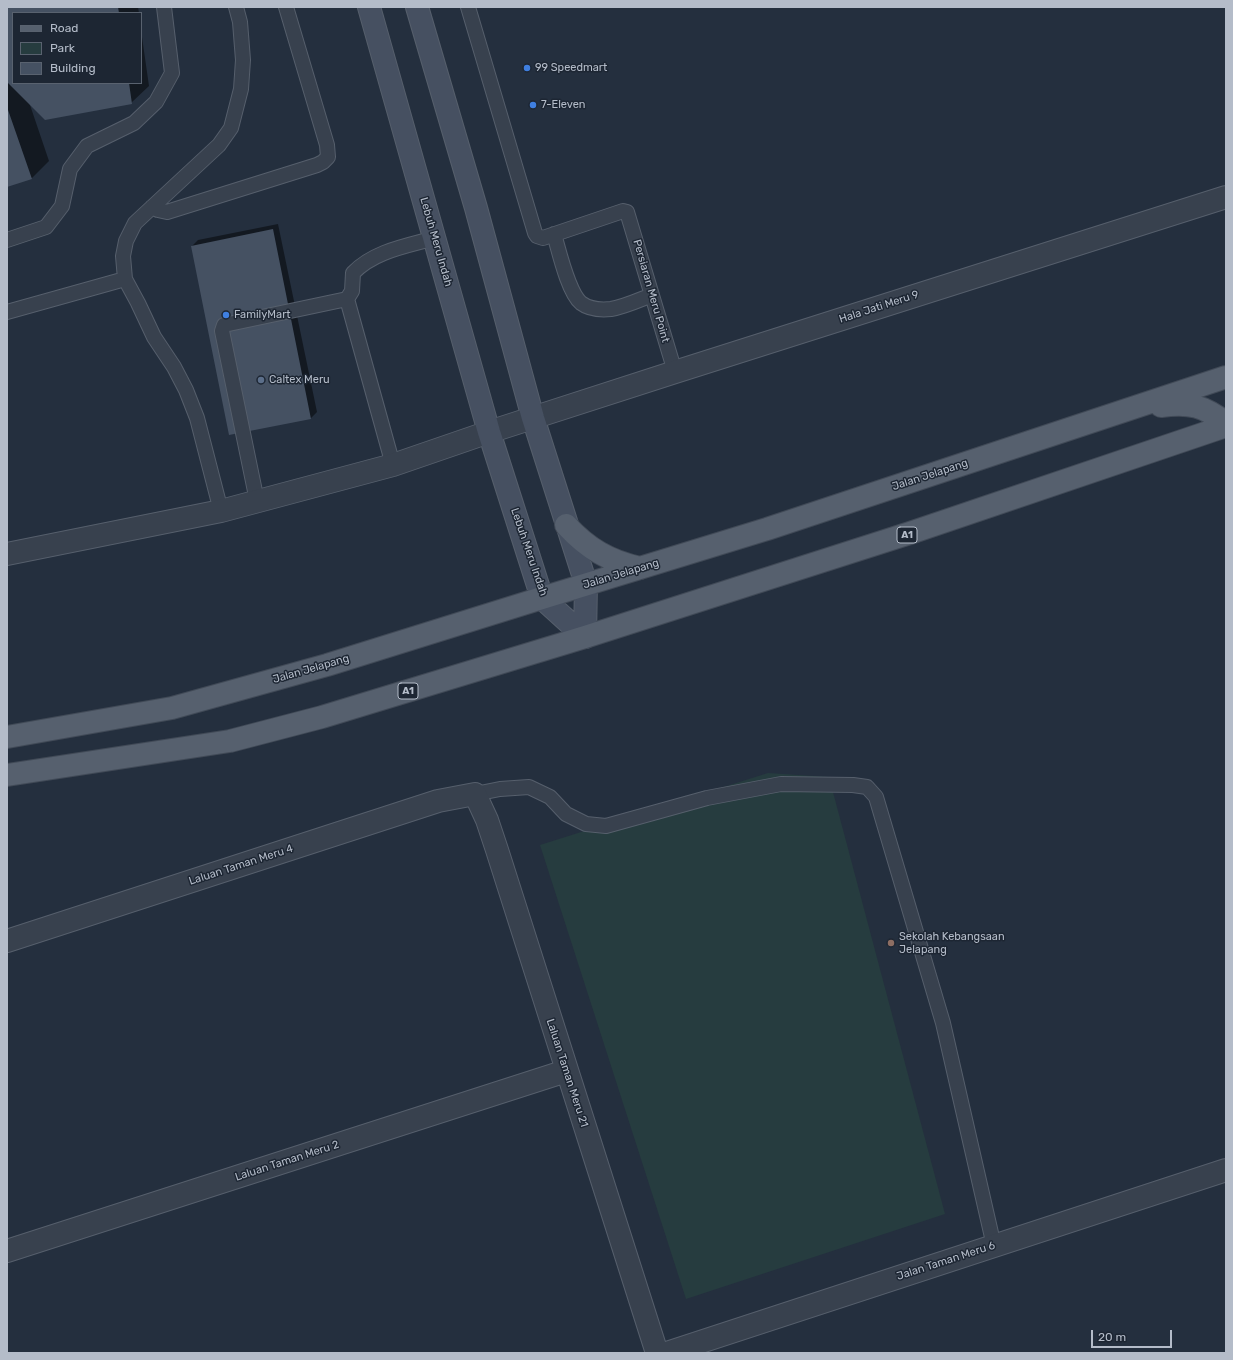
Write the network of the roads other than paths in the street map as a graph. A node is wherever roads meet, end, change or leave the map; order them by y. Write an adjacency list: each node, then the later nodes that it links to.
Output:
1 (164, 7): 11 (lane)
2 (236, 7): 8 (lane)
3 (286, 7): 8 (lane)
4 (369, 7): 10 (main road, Lebuh Meru Indah)
5 (417, 7): 19 (main road)
6 (468, 7): 9 (lane)
7 (1226, 197): 16 (street, Hala Jati Meru 9)
8 (152, 207): 12 (lane)
9 (554, 234): 13 (lane); 13 (lane, Persiaran Meru Point)
10 (435, 238): 14 (lane); 22 (main road, Lebuh Meru Indah)
11 (7, 240)
12 (125, 279): 15 (lane); 25 (lane)
13 (652, 295): 16 (lane, Persiaran Meru Point)
14 (347, 299): 23 (lane); 24 (lane)
15 (7, 312)
16 (675, 372): 19 (street, Hala Jati Meru 9)
17 (1226, 378): 18 (main road, Jalan Jelapang)
18 (1117, 414): 20 (main road); 28 (main road, Jalan Jelapang)
19 (533, 418): 22 (street, Hala Jati Meru 9); 26 (main road)
20 (1226, 423)
21 (1226, 426): 31 (main road, A1)
22 (489, 432): 23 (street, Hala Jati Meru 9); 30 (main road, Lebuh Meru Indah)
23 (393, 466): 24 (street, Hala Jati Meru 9)
24 (257, 502): 25 (street, Hala Jati Meru 9)
25 (221, 511): 27 (street, Hala Jati Meru 9)
26 (566, 525): 28 (main road); 29 (main road)
27 (7, 554)
28 (640, 568): 29 (main road, Jalan Jelapang)
29 (586, 584): 30 (main road, Jalan Jelapang); 31 (main road)
30 (542, 598): 31 (main road, Lebuh Meru Indah); 32 (main road, Jalan Jelapang)
31 (585, 637): 33 (main road, A1)
32 (7, 737)
33 (7, 775)
34 (475, 794): 35 (street, Laluan Taman Meru 4); 36 (street, Laluan Taman Meru 21); 38 (lane)
35 (7, 941)
36 (566, 1071): 39 (street, Laluan Taman Meru 2); 40 (street, Laluan Taman Meru 21)
37 (1226, 1170): 38 (street, Jalan Taman Meru 6)
38 (994, 1246): 41 (street, Jalan Taman Meru 6)
39 (7, 1251)
40 (657, 1353)
41 (667, 1353)

